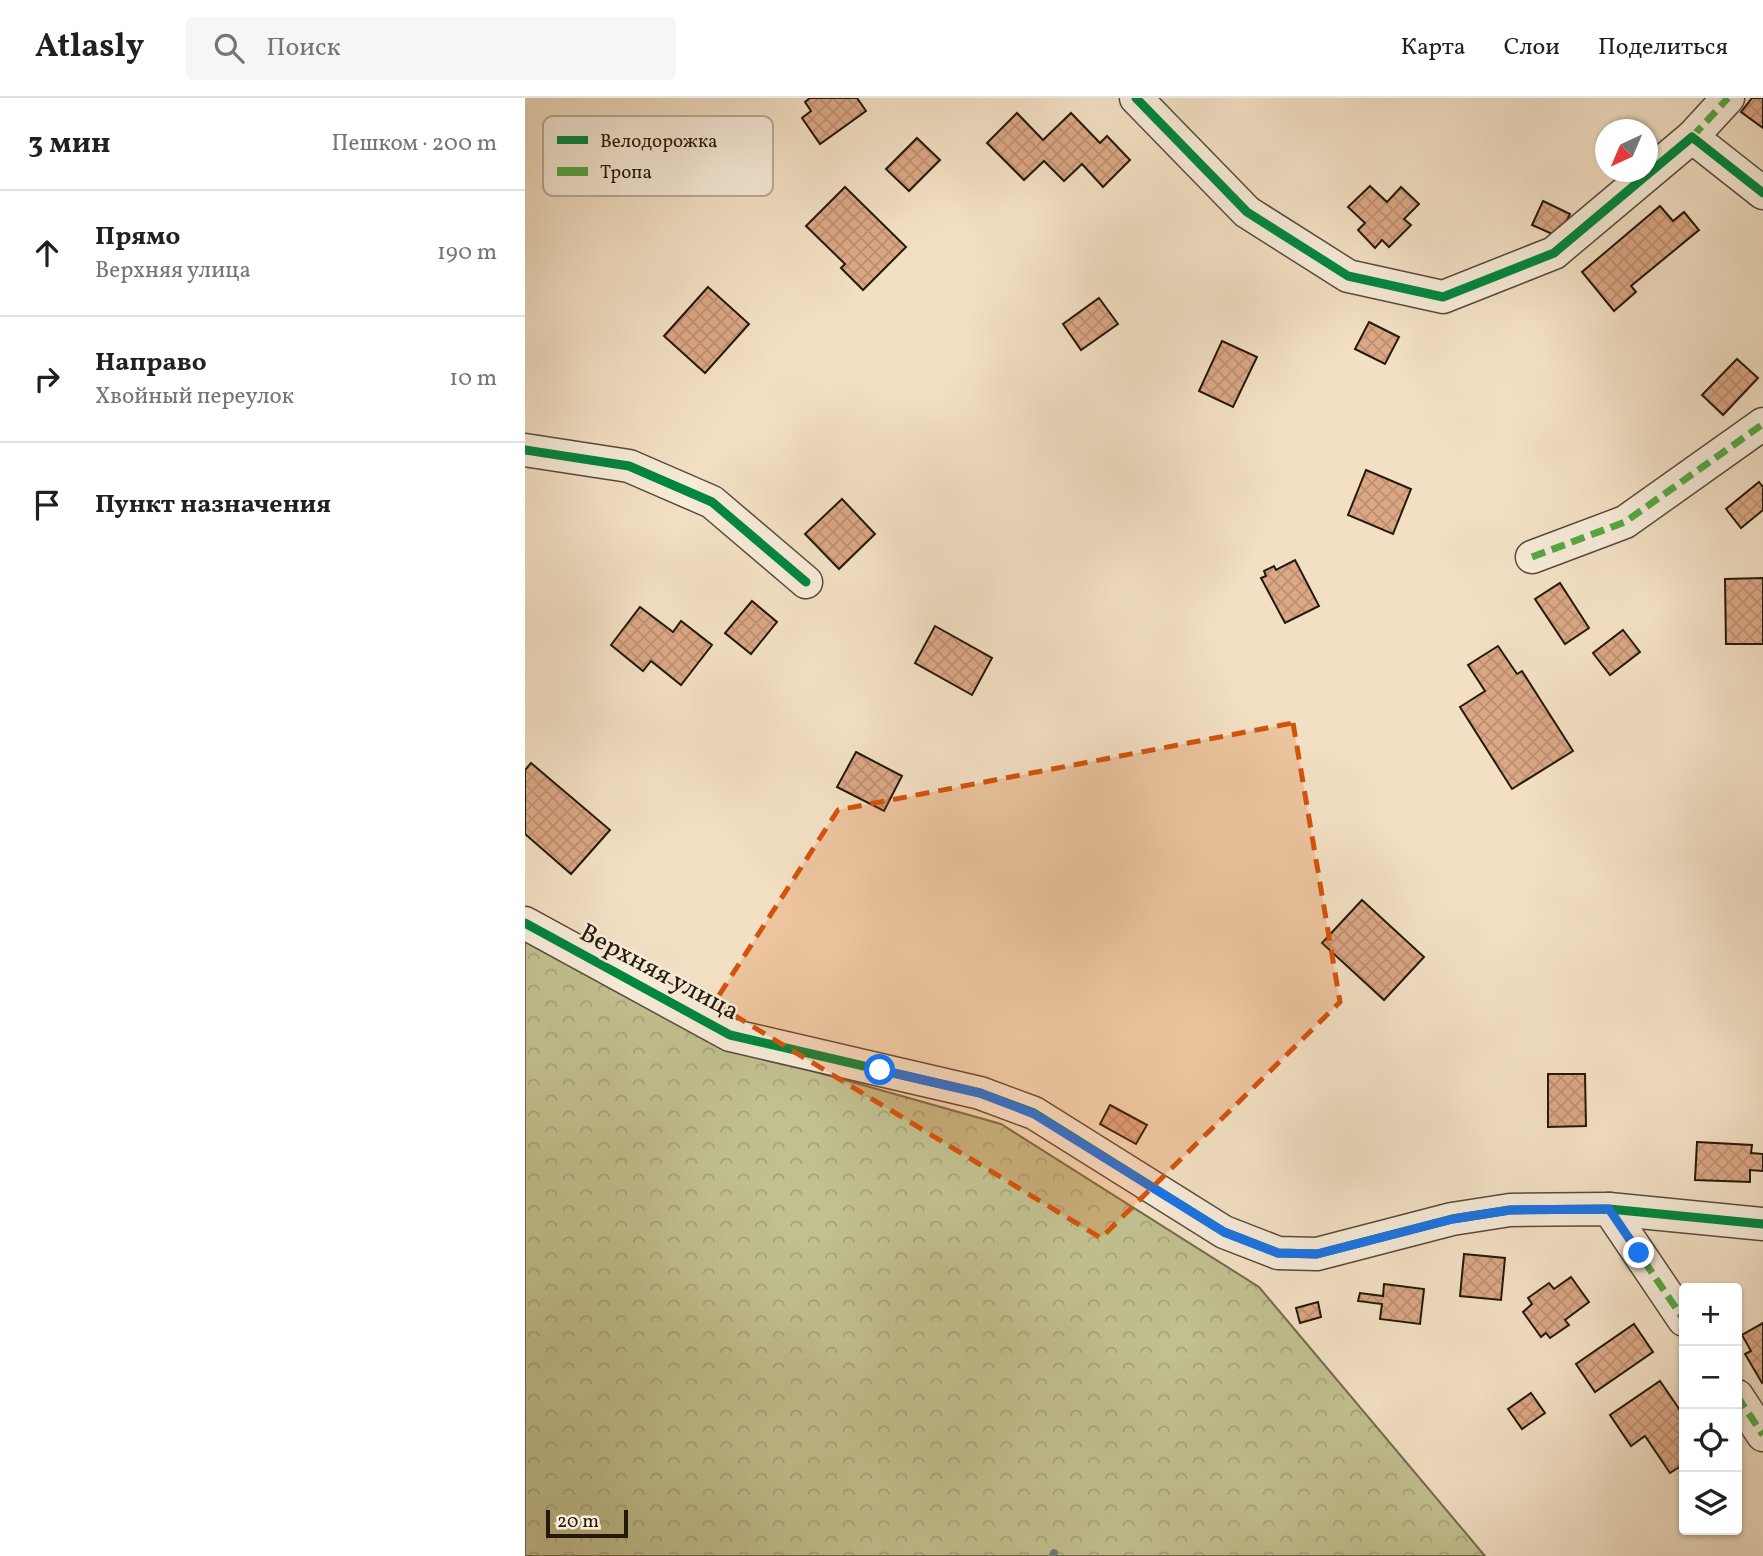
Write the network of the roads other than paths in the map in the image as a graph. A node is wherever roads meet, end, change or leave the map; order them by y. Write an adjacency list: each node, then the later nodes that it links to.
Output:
1 (1136, 98): 3 (street)
2 (1728, 98): 3 (street)
3 (1692, 137): 4 (street)
4 (1763, 193)
5 (1763, 424): 7 (street)
6 (525, 450): 8 (street)
7 (1532, 557)
8 (806, 582)
9 (525, 923): 10 (street, Верхняя улица)
10 (1609, 1209): 11 (street, Верхняя улица); 12 (street)
11 (1763, 1224)
12 (1679, 1313)
13 (1742, 1404): 14 (street)
14 (1763, 1435)

